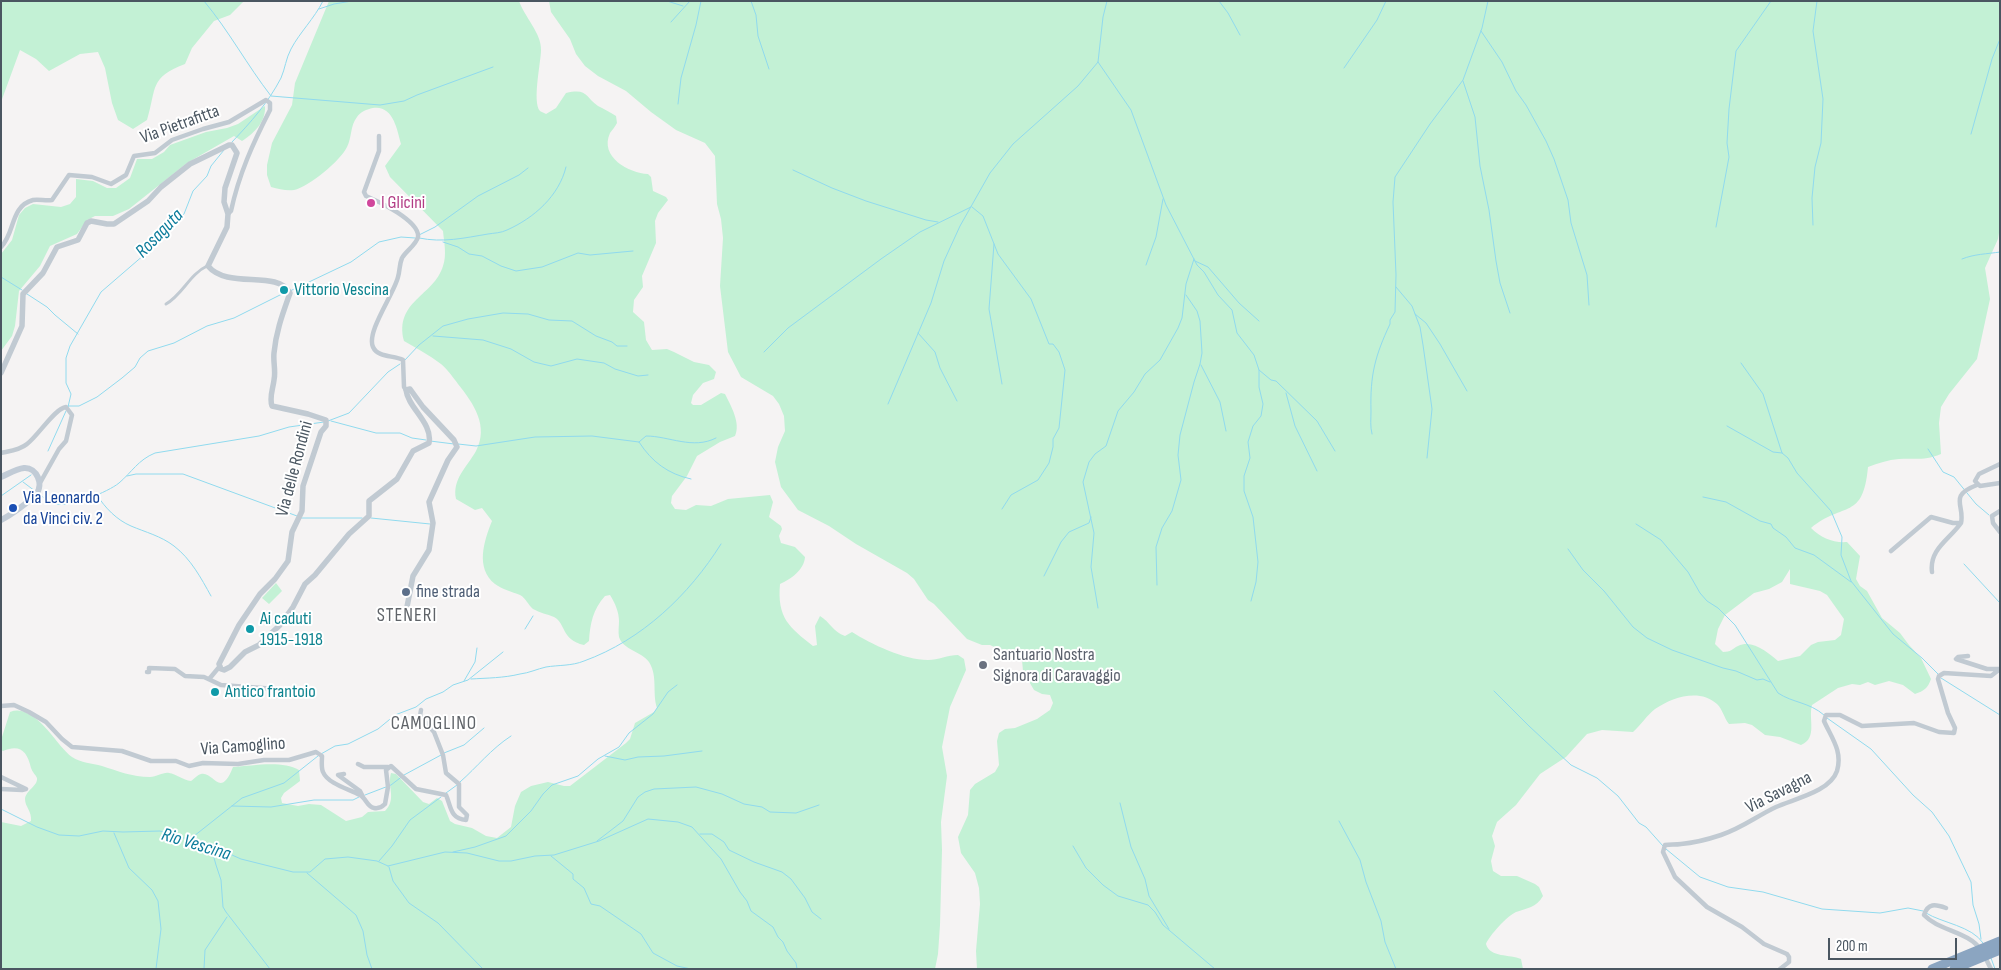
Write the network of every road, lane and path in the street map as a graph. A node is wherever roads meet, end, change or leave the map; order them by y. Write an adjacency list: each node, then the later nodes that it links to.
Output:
1 (379, 136): 7 (street)
2 (228, 214): 3 (street, Via Pietrafitta); 4 (street); 6 (street)
3 (1, 247)
4 (208, 266): 5 (street); 22 (street, Via delle Rondini)
5 (166, 304)
6 (1, 373)
7 (406, 390): 20 (street); 22 (street)
8 (1, 453): 11 (street)
9 (2000, 464): 13 (street)
10 (1, 477): 11 (main road)
11 (40, 483): 15 (main road)
12 (2000, 483): 13 (street)
13 (1977, 485): 16 (street)
14 (2000, 511): 17 (street)
15 (2, 520)
16 (1961, 523): 18 (street); 19 (street)
17 (2000, 532)
18 (1890, 551)
19 (1932, 572)
20 (406, 612)
21 (1968, 656): 23 (street)
22 (222, 668): 25 (street)
23 (2000, 669): 39 (street, Via Savagna)
24 (148, 672): 25 (street)
25 (210, 678): 26 (street)
26 (290, 690)
27 (1, 706): 34 (street, Via Camoglino)
28 (420, 710): 30 (street)
29 (358, 764): 30 (street)
30 (388, 768): 34 (street, Via Camoglino)
31 (344, 774): 34 (street)
32 (1, 777): 33 (street)
33 (1, 789)
34 (363, 797)
35 (1946, 908): 41 (street)
36 (2000, 942): 38 (highway)
37 (2000, 950): 38 (highway)
38 (1952, 965): 40 (highway)
39 (1780, 969)
40 (1932, 969)
41 (1991, 969)

